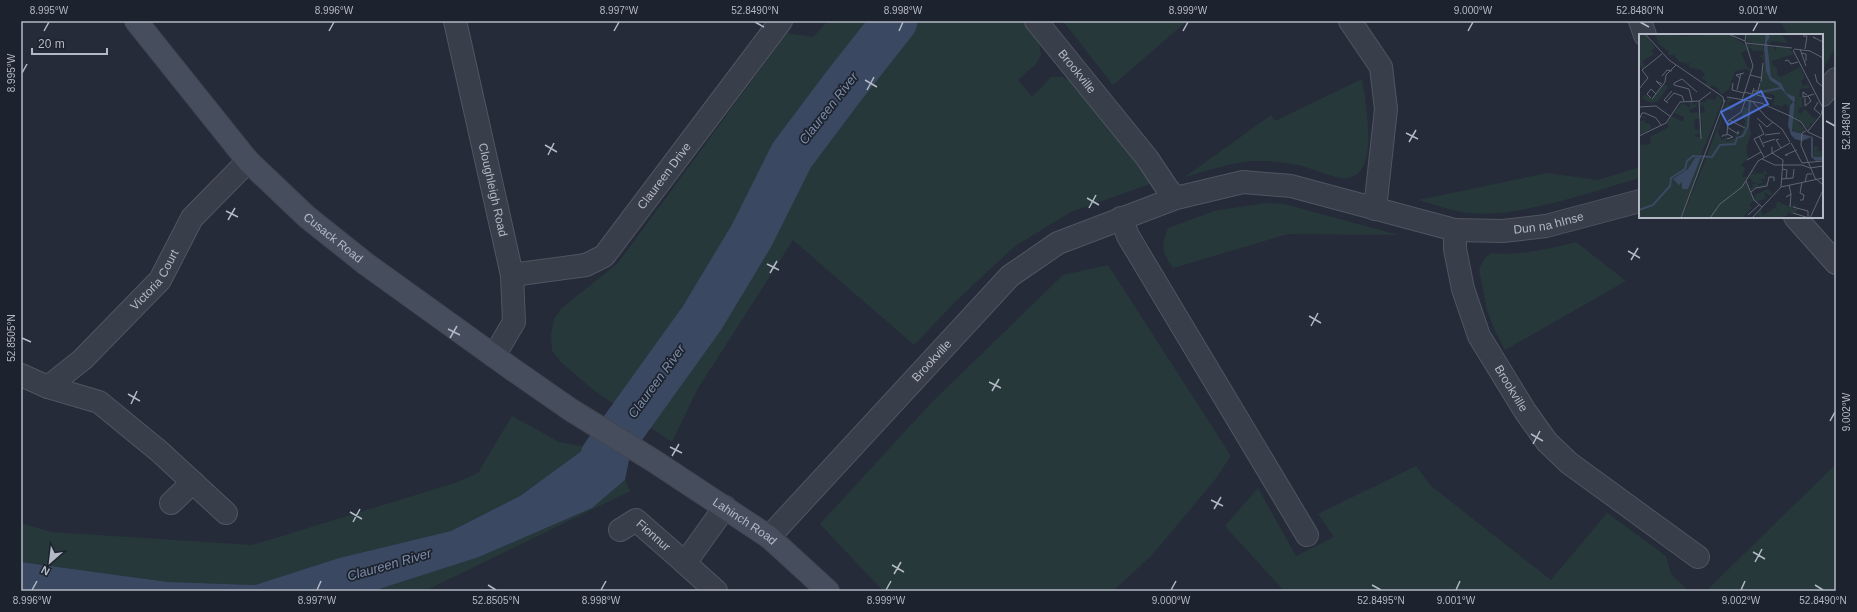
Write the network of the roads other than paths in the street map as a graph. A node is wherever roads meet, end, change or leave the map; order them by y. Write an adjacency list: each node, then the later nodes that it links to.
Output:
1 (136, 21): 10 (main road, Cusack Road)
2 (455, 21): 18 (street, Cloughleigh Road)
3 (781, 21): 18 (street, Claureen Drive)
4 (1036, 21): 11 (street, Brookville)
5 (1350, 21): 13 (street)
6 (1640, 21): 7 (street)
7 (1645, 34)
8 (1836, 80): 9 (street)
9 (1823, 94)
10 (248, 161): 19 (main road, Cusack Road); 21 (street, Victoria Court)
11 (1176, 198): 13 (street, Brookville); 14 (street, Brookville)
12 (1639, 201): 16 (street, Dun na hInse)
13 (1375, 209): 16 (street, Brookville)
14 (1121, 218): 28 (street); 29 (street, Brookville)
15 (1796, 218): 17 (street)
16 (1455, 230): 30 (street, Brookville)
17 (1836, 263)
18 (512, 275): 19 (street, Cloughleigh Road)
19 (494, 356): 22 (main road, Cusack Road)
20 (21, 375): 21 (street)
21 (48, 387): 23 (street)
22 (571, 410): 25 (main road, Lahinch Road)
23 (193, 482): 24 (street); 26 (street)
24 (171, 503)
25 (725, 507): 29 (main road, Lahinch Road); 31 (street)
26 (226, 513)
27 (620, 530): 31 (street, Fionnur)
28 (1307, 535)
29 (769, 537): 33 (main road, Lahinch Road)
30 (1698, 557)
31 (685, 563): 32 (street, Fionnur)
32 (716, 591)
33 (828, 591)

